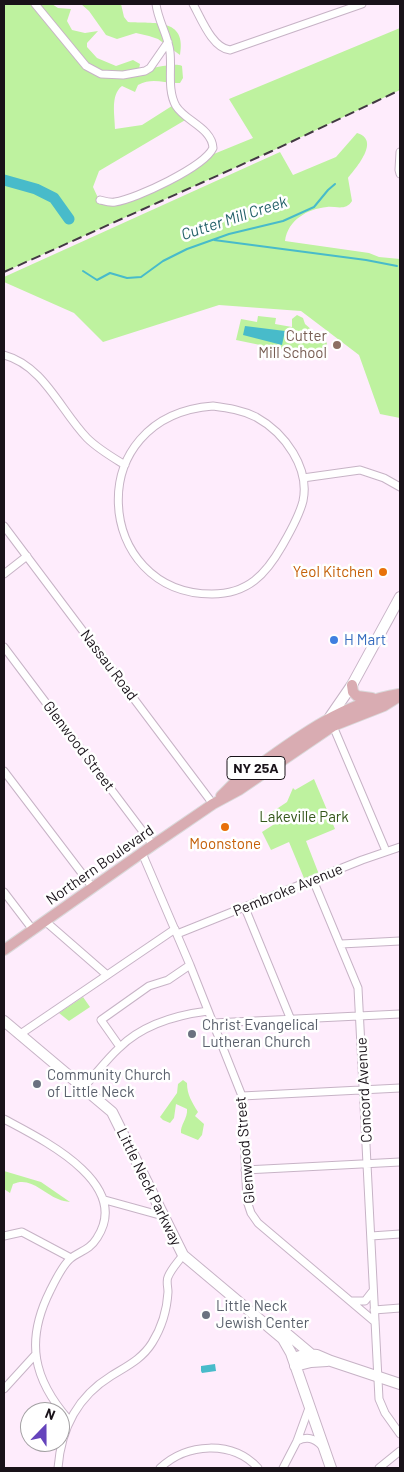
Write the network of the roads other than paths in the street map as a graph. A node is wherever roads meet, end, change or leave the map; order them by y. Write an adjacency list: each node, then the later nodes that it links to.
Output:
1 (34, 4): 5 (street)
2 (156, 4): 5 (street)
3 (193, 4): 4 (street)
4 (362, 4)
5 (168, 42): 8 (street)
6 (400, 152): 7 (street)
7 (400, 174)
8 (100, 200)
9 (4, 355): 10 (street)
10 (125, 465): 11 (street); 11 (street)
11 (304, 478): 12 (street)
12 (400, 487)
13 (4, 526): 14 (street, Nassau Road)
14 (27, 556): 15 (street); 23 (street, Nassau Road)
15 (4, 574)
16 (400, 596): 18 (main road)
17 (4, 647): 24 (street, Glenwood Street)
18 (352, 685): 20 (main road); 21 (main road)
19 (400, 695): 20 (main road, Northern Boulevard / NY 25A); 21 (main road, Northern Boulevard / NY 25A)
20 (378, 697): 21 (main road, Northern Boulevard / NY 25A)
21 (332, 721): 23 (main road, Northern Boulevard / NY 25A); 26 (street)
22 (4, 771): 29 (street)
23 (213, 804): 24 (main road, Northern Boulevard / NY 25A)
24 (154, 845): 27 (main road, Northern Boulevard / NY 25A)
25 (400, 847): 26 (street, Pembroke Avenue)
26 (386, 851): 28 (street, Pembroke Avenue)
27 (142, 853): 29 (main road, Northern Boulevard / NY 25A); 34 (street, Glenwood Street)
28 (313, 880): 31 (street, Pembroke Avenue); 36 (street, Concord Avenue)
29 (93, 888): 32 (main road, Northern Boulevard / NY 25A)
30 (4, 892): 33 (street)
31 (245, 908): 34 (street, Pembroke Avenue); 43 (street)
32 (46, 921): 33 (main road, Northern Boulevard / NY 25A); 39 (street)
33 (33, 930): 37 (main road, Northern Boulevard / NY 25A)
34 (176, 931): 38 (street, Glenwood Street); 39 (street, Pembroke Avenue)
35 (400, 941): 36 (street)
36 (341, 944): 42 (street, Concord Avenue)
37 (4, 950)
38 (190, 964): 40 (street, Glenwood Street); 47 (street)
39 (107, 975): 46 (street, Pembroke Avenue)
40 (208, 1011): 45 (street, Glenwood Street); 47 (street)
41 (400, 1014): 42 (street)
42 (360, 1017): 43 (street); 50 (street, Concord Avenue)
43 (291, 1020): 45 (street)
44 (4, 1021): 46 (main road, Little Neck Parkway)
45 (213, 1023): 51 (street, Glenwood Street)
46 (19, 1035): 48 (main road, Little Neck Parkway)
47 (120, 1047): 48 (street)
48 (82, 1088): 57 (main road, Little Neck Parkway)
49 (400, 1088): 50 (street)
50 (364, 1090): 51 (street); 54 (street, Concord Avenue)
51 (242, 1096): 55 (street, Glenwood Street)
52 (4, 1119): 56 (street)
53 (400, 1162): 54 (street)
54 (368, 1163): 55 (street); 60 (street, Concord Avenue)
55 (245, 1170): 64 (street, Glenwood Street)
56 (104, 1200): 57 (street); 62 (street)
57 (163, 1216): 61 (main road, Little Neck Parkway)
58 (400, 1234): 60 (street)
59 (4, 1236): 62 (street)
60 (371, 1236): 63 (street, Concord Avenue)
61 (183, 1255): 68 (main road, Little Neck Parkway); 78 (street)
62 (71, 1258): 70 (street)
63 (373, 1291): 64 (street); 66 (street, Concord Avenue)
64 (350, 1301): 67 (street, Glenwood Street)
65 (400, 1308): 66 (street)
66 (374, 1310): 67 (street, Concord Avenue)
67 (375, 1322): 73 (street, Concord Avenue)
68 (271, 1328): 69 (main road); 72 (main road, Little Neck Parkway)
69 (311, 1354): 71 (main road); 72 (main road)
70 (35, 1355): 75 (street); 76 (street)
71 (331, 1361): 72 (main road); 73 (main road)
72 (294, 1362): 77 (main road, Little Neck Parkway)
73 (378, 1377): 74 (main road); 79 (street, Concord Avenue)
74 (400, 1384)
75 (4, 1389)
76 (54, 1402)
77 (309, 1408): 80 (street); 81 (main road, Little Neck Parkway)
78 (70, 1419)
79 (400, 1434)
80 (297, 1441): 81 (street); 85 (street)
81 (322, 1446): 91 (main road, Little Neck Parkway)
82 (400, 1451): 92 (street)
83 (60, 1452): 86 (street)
84 (251, 1461): 87 (street); 88 (street); 89 (street)
85 (284, 1467): 90 (street)
86 (58, 1468)
87 (160, 1468)
88 (258, 1468)
89 (268, 1468)
90 (276, 1468)
91 (331, 1468)
92 (379, 1468)

